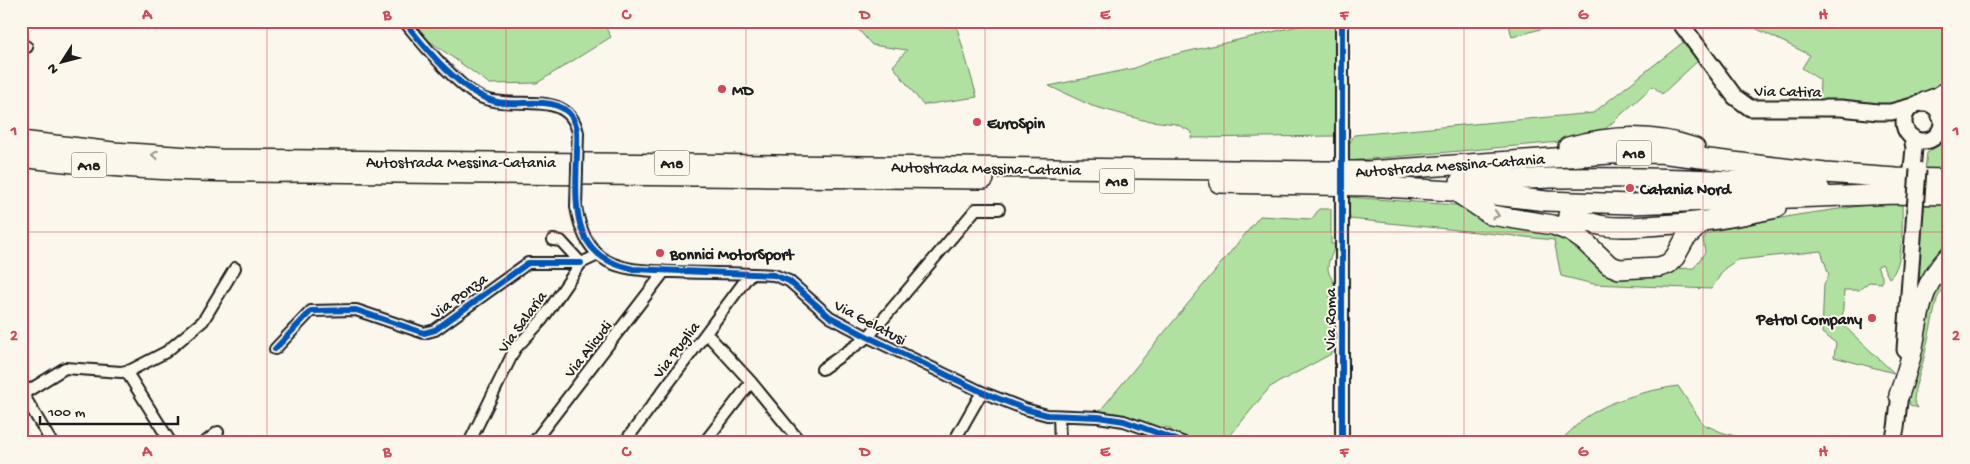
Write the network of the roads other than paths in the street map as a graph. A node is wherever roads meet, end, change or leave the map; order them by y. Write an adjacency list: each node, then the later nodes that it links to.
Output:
1 (404, 21): 27 (street, Via Gelatusi, bridge)
2 (1342, 21): 11 (street)
3 (1679, 21): 7 (main road, Via Catira)
4 (1949, 90): 5 (highway)
5 (1919, 104): 6 (main road); 7 (main road); 8 (main road)
6 (1945, 106): 8 (main road)
7 (1878, 112): 8 (main road)
8 (1915, 135): 42 (main road, bridge)
9 (21, 141): 14 (highway, Autostrada Messina-Catania / A18, one-way to 9)
10 (21, 157): 16 (highway, Autostrada Messina-Catania / A18)
11 (1342, 162)
12 (1486, 163): 13 (highway, Autostrada Messina-Catania / A18); 13 (highway); 14 (highway, Autostrada Messina-Catania / A18)
13 (1757, 166): 15 (highway, Autostrada Messina-Catania / A18)
14 (1389, 170): 15 (highway)
15 (1947, 184): 17 (highway, Autostrada Messina-Catania / A18)
16 (1465, 188): 17 (highway); 19 (highway, Autostrada Messina-Catania / A18); 20 (highway); 30 (highway, one-way to 30)
17 (1819, 193): 19 (highway, Autostrada Messina-Catania / A18); 22 (highway)
18 (1342, 196): 56 (street, Via Roma)
19 (1773, 200): 20 (highway)
20 (1512, 205): 23 (highway)
21 (999, 209): 35 (street)
22 (1758, 212): 23 (highway); 24 (highway)
23 (1568, 214): 25 (highway)
24 (1722, 219): 25 (highway); 30 (highway)
25 (1697, 222): 30 (highway)
26 (553, 240): 29 (street)
27 (598, 255): 29 (street); 32 (street, Via Gelatusi)
28 (1949, 256): 42 (highway)
29 (581, 263): 36 (street, Via Ponza); 49 (street, Via Salaria)
30 (1664, 266)
31 (235, 268): 38 (street)
32 (664, 272): 33 (street, Via Gelatusi); 45 (street, Via Alicudi)
33 (750, 274): 34 (street, Via Puglia); 35 (street, Via Gelatusi)
34 (706, 333): 39 (street); 50 (street, Via Puglia)
35 (868, 337): 37 (street); 40 (street, Via Gelatusi)
36 (275, 349)
37 (822, 369)
38 (126, 371): 41 (street); 47 (street)
39 (751, 382): 51 (street); 52 (street)
40 (982, 392): 43 (street, Via Gelatusi); 53 (street)
41 (22, 393): 46 (street)
42 (1900, 395): 57 (main road)
43 (1059, 416): 54 (street); 55 (street, Via Gelatusi)
44 (218, 432): 48 (street)
45 (538, 441)
46 (52, 443)
47 (171, 443)
48 (204, 443)
49 (469, 443)
50 (624, 443)
51 (704, 443)
52 (801, 443)
53 (953, 443)
54 (1060, 443)
55 (1185, 443)
56 (1342, 443)
57 (1893, 443)

